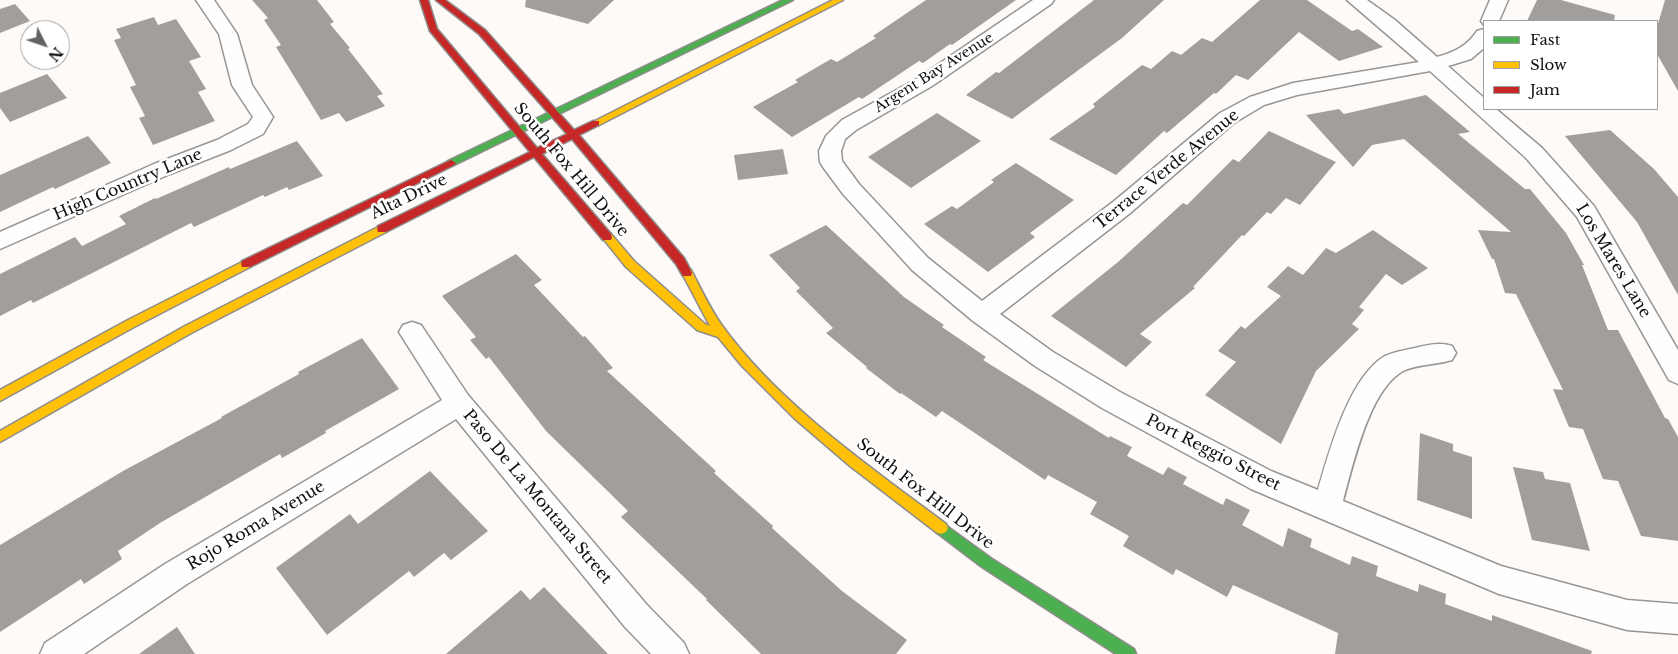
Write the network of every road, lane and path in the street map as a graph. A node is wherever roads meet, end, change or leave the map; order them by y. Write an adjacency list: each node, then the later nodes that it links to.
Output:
1 (205, 0): 19 (street, High Country Lane)
2 (424, 0): 15 (main road, South Fox Hill Drive)
3 (440, 0): 14 (main road, South Fox Hill Drive)
4 (789, 0): 14 (main road, Alta Drive)
5 (839, 0): 16 (main road, Alta Drive)
6 (1045, 0): 17 (street, Argent Bay Avenue)
7 (1356, 0): 11 (street, Los Mares Lane)
8 (1499, 0): 9 (street)
9 (1490, 20)
10 (1483, 36): 11 (street, Terrace Verde Avenue)
11 (1433, 65): 12 (street, Los Mares Lane); 20 (street, Terrace Verde Avenue)
12 (1483, 109)
13 (1484, 110): 24 (street, Los Mares Lane)
14 (554, 114): 15 (main road, Alta Drive); 16 (main road, South Fox Hill Drive)
15 (517, 131): 18 (main road, South Fox Hill Drive); 25 (main road, Alta Drive)
16 (572, 134): 18 (main road, Alta Drive); 22 (main road, South Fox Hill Drive)
17 (830, 151): 20 (street, Port Reggio Street)
18 (535, 153): 22 (main road, South Fox Hill Drive); 27 (main road, Alta Drive)
19 (0, 241)
20 (982, 314): 28 (street, Port Reggio Street)
21 (412, 332): 26 (street, Paso De La Montana Street)
22 (722, 334): 32 (main road, South Fox Hill Drive)
23 (1443, 353): 28 (street)
24 (1678, 373)
25 (0, 396)
26 (459, 403): 30 (street, Rojo Roma Avenue); 31 (street, Paso De La Montana Street)
27 (0, 437)
28 (1327, 507): 29 (street, Port Reggio Street)
29 (1678, 619)
30 (56, 654)
31 (673, 654)
32 (1129, 654)

